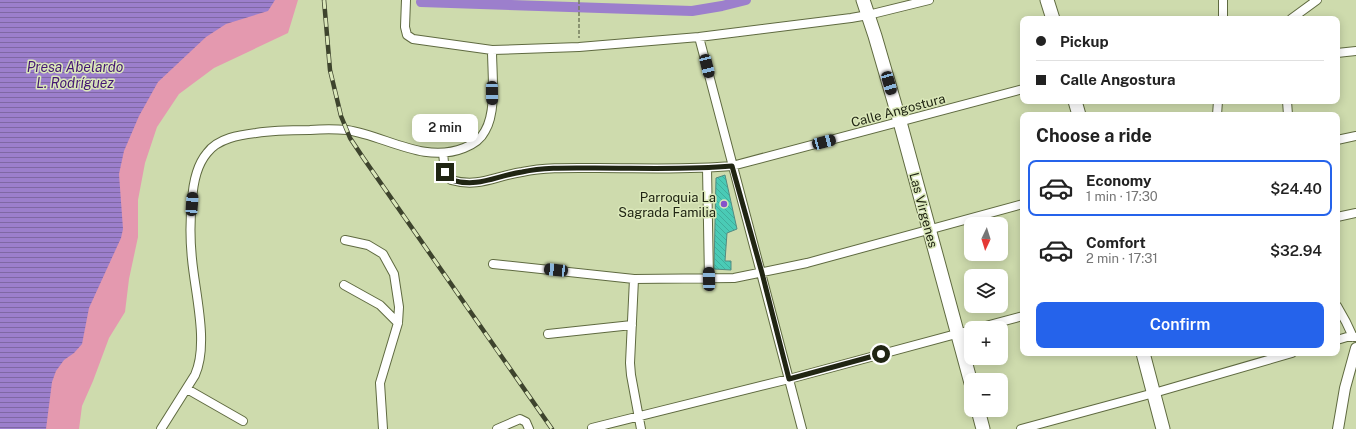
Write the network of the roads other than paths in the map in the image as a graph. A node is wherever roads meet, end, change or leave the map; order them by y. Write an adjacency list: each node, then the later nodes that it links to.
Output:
1 (406, 0): 12 (street)
2 (863, 0): 7 (highway, Las Virgenes)
3 (929, 0): 7 (street)
4 (1047, 0): 8 (highway)
5 (1223, 0): 9 (street)
6 (1317, 0): 10 (street)
7 (868, 15): 11 (street); 16 (highway, Las Virgenes)
8 (1052, 16)
9 (1223, 16)
10 (1296, 16)
11 (699, 37): 12 (street); 20 (street)
12 (492, 50): 19 (street)
13 (1356, 51): 14 (street)
14 (1340, 53)
15 (1020, 90): 16 (street, Calle Angostura)
16 (900, 122): 20 (street, Calle Angostura); 25 (highway, Las Virgenes)
17 (1356, 136): 18 (street)
18 (1340, 139)
19 (443, 153): 21 (street, Calle Angostura); 47 (street)
20 (732, 166): 21 (street, Calle Angostura); 28 (street)
21 (707, 168): 30 (street)
22 (1020, 205): 25 (street)
23 (1356, 212): 24 (street)
24 (1340, 216)
25 (929, 229): 28 (street); 38 (highway, Las Virgenes)
26 (345, 240): 35 (street)
27 (493, 264): 29 (street)
28 (762, 273): 30 (street); 46 (street)
29 (634, 279): 30 (street); 36 (street)
30 (709, 279)
31 (344, 285): 35 (street)
32 (1340, 311): 40 (street)
33 (1020, 317): 34 (street)
34 (1004, 321)
35 (398, 323): 54 (street)
36 (632, 325): 39 (street); 49 (street)
37 (964, 332): 38 (street)
38 (958, 333): 45 (highway, Las Virgenes); 46 (street)
39 (548, 334)
40 (1354, 337): 41 (street)
41 (1340, 339)
42 (1356, 348): 62 (street)
43 (1144, 356): 48 (highway)
44 (1282, 356): 48 (street)
45 (968, 373)
46 (789, 379): 49 (street); 58 (street)
47 (187, 389): 51 (street); 53 (street)
48 (1154, 393): 60 (street); 61 (highway)
49 (638, 417): 52 (street); 57 (street)
50 (980, 417): 59 (highway)
51 (243, 421)
52 (592, 428)
53 (161, 429)
54 (383, 429)
55 (497, 429): 56 (street)
56 (529, 429)
57 (640, 429)
58 (802, 429)
59 (983, 429)
60 (1021, 429)
61 (1163, 429)
62 (1338, 429)

